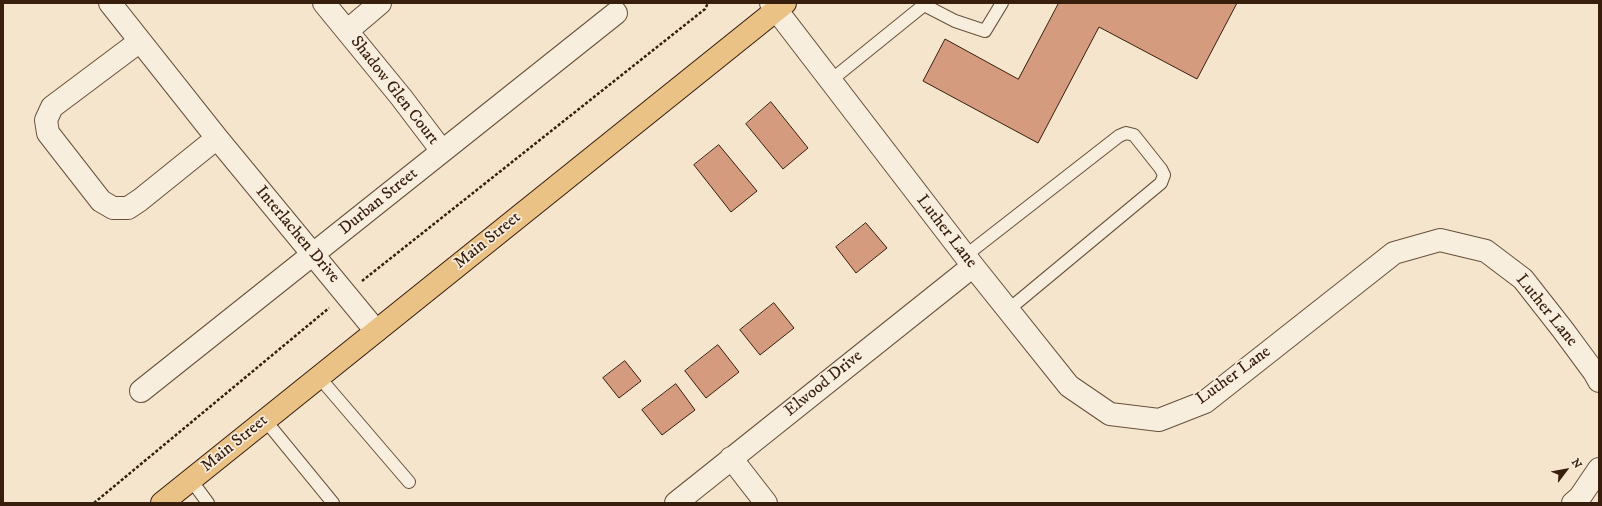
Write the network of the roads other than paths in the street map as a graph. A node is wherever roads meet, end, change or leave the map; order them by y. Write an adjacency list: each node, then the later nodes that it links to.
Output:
1 (110, 3): 9 (street, Interlachen Drive)
2 (324, 3): 8 (street, Shadow Glen Court)
3 (380, 3): 8 (street, Shadow Glen Court)
4 (1002, 3): 5 (lane)
5 (925, 4): 10 (lane)
6 (777, 5): 10 (street, Luther Lane); 16 (main road, Main Street)
7 (616, 13): 12 (street, Durban Street)
8 (347, 31): 12 (street, Shadow Glen Court)
9 (140, 41): 11 (street, Interlachen Drive); 11 (street)
10 (830, 81): 14 (street, Luther Lane)
11 (216, 138): 13 (street, Interlachen Drive)
12 (442, 151): 13 (street, Durban Street)
13 (314, 255): 16 (street, Interlachen Drive); 19 (street, Durban Street)
14 (969, 261): 15 (street, Luther Lane); 15 (lane); 21 (street, Elwood Drive)
15 (1008, 310): 18 (street, Luther Lane)
16 (376, 331): 17 (main road, Main Street)
17 (320, 376): 20 (main road, Main Street); 24 (lane)
18 (1599, 381)
19 (141, 391)
20 (265, 420): 23 (main road, Main Street); 28 (lane)
21 (732, 458): 29 (street, Elwood Drive); 30 (street)
22 (1599, 469): 25 (street)
23 (190, 480): 26 (main road, Main Street); 27 (lane)
24 (410, 482)
25 (1576, 500)
26 (162, 503)
27 (208, 503)
28 (333, 503)
29 (676, 503)
30 (766, 503)

